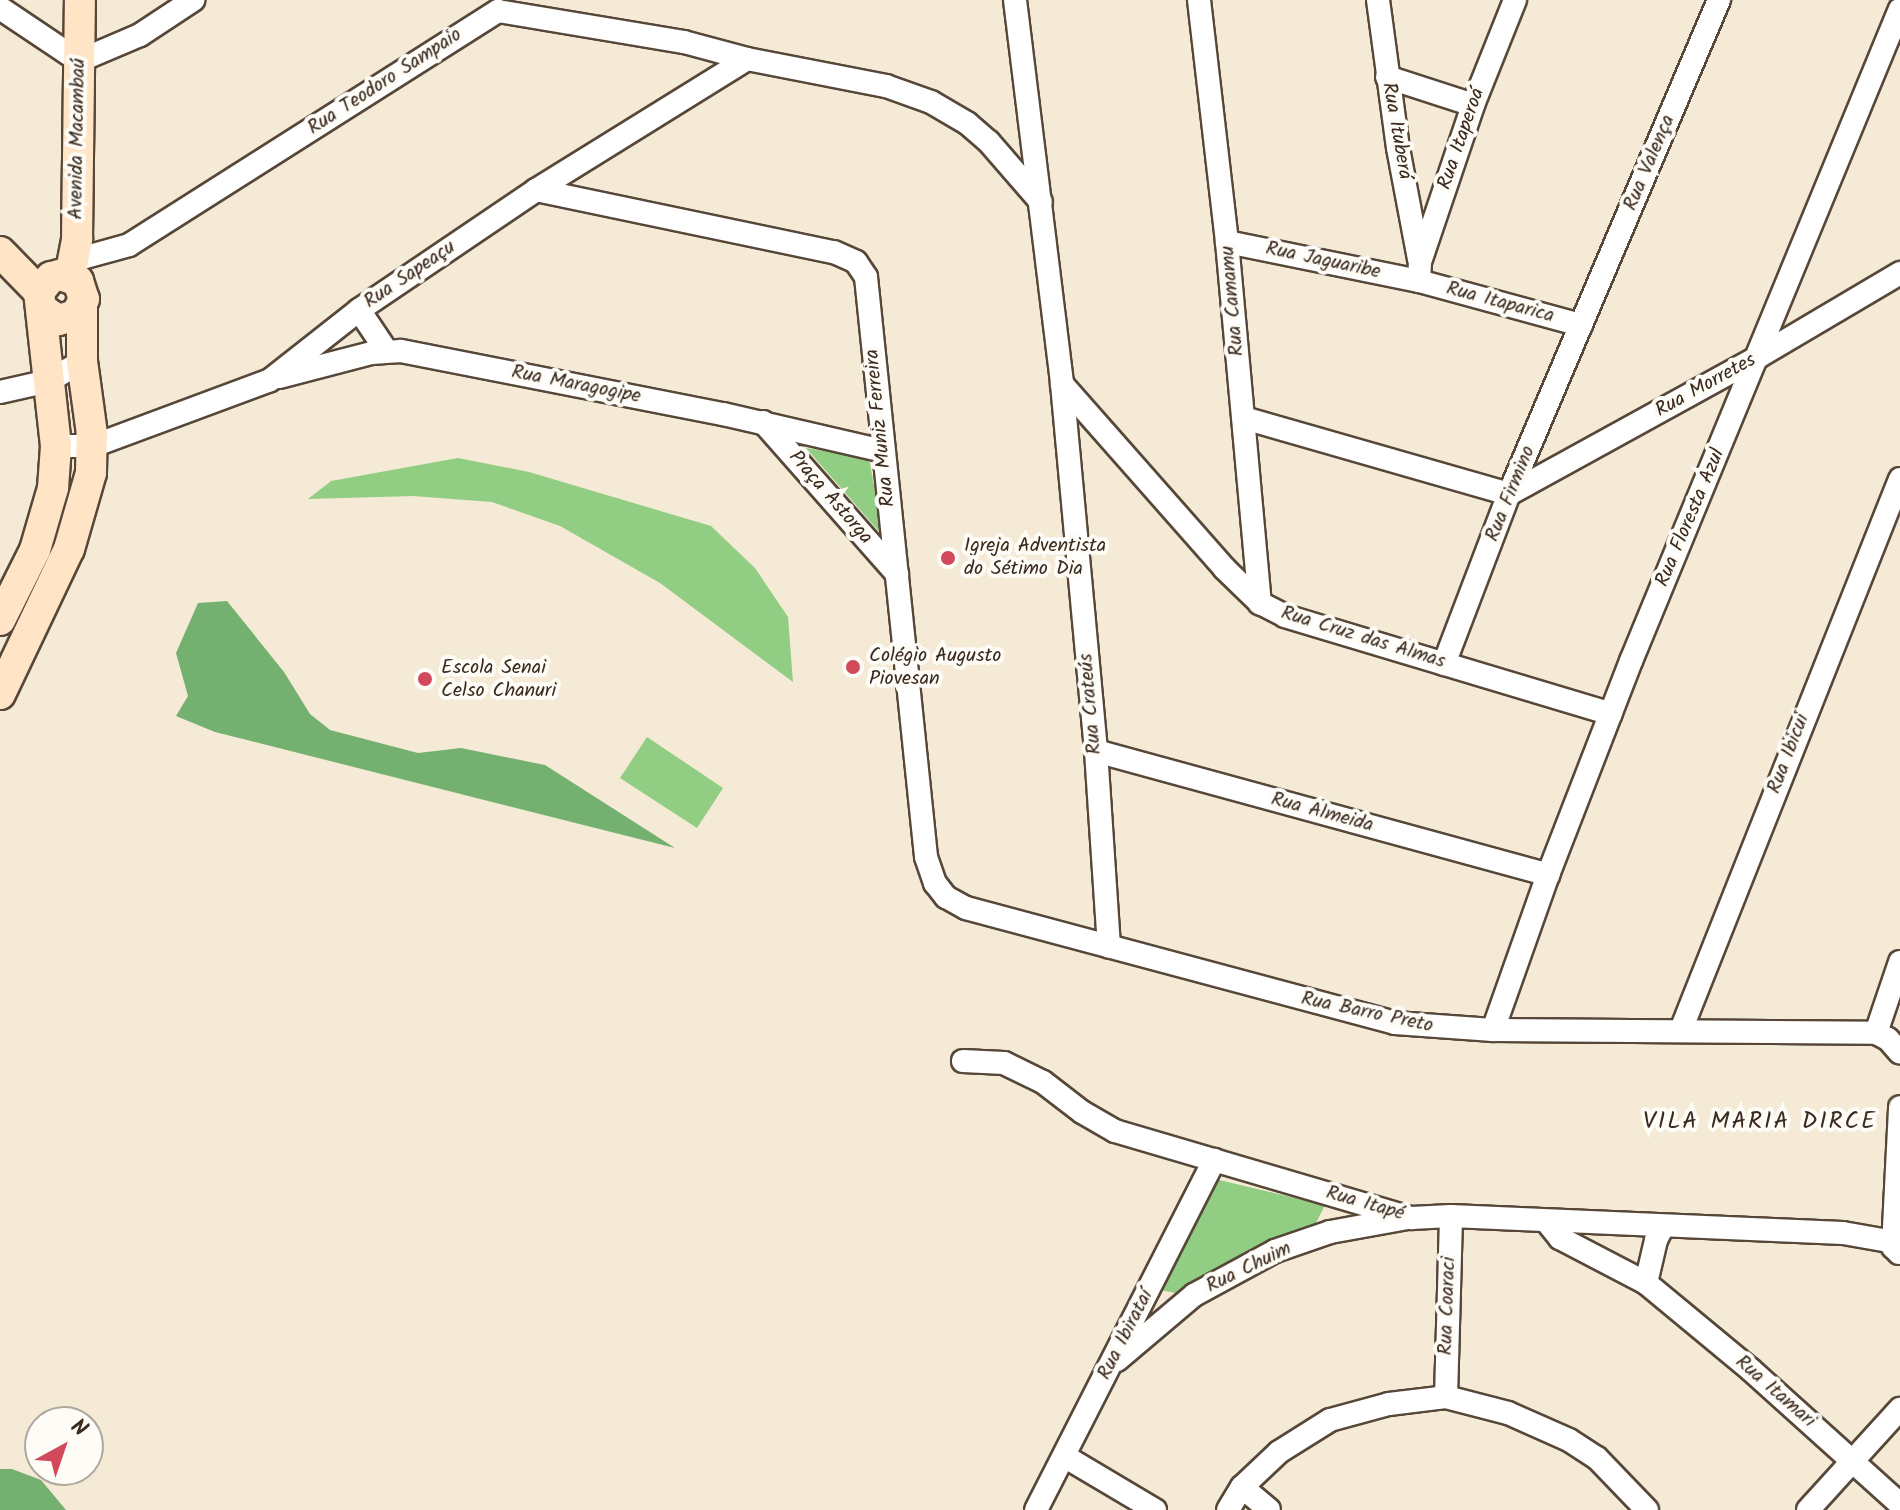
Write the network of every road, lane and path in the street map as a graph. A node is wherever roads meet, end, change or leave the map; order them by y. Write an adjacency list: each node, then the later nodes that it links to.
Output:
1 (80, 0): 11 (street, Avenida Macambaú)
2 (193, 0): 11 (street)
3 (1015, 0): 14 (street, Rua Crateús)
4 (1199, 0): 18 (street, Rua Camamu)
5 (1378, 0): 12 (street, Rua Ituberá)
6 (1515, 0): 13 (street, Rua Itaperoá)
7 (1719, 0): 26 (street, Rua Valença)
8 (0, 8): 11 (street)
9 (1900, 9): 28 (street, Rua Floresta Azul)
10 (747, 59): 15 (street, Rua Teodoro Sampaio); 16 (street, Rua Sapeaçu); 20 (street, Rua Teodoro Sampaio)
11 (79, 61): 20 (street, Avenida Macambaú)
12 (1387, 77): 13 (street); 21 (street, Rua Ituberá)
13 (1473, 105): 21 (street, Rua Itaperoá)
14 (1034, 140): 15 (street); 17 (street, Rua Crateús)
15 (989, 142): 17 (street, Rua Teodoro Sampaio)
16 (536, 190): 25 (street, Rua Sapeaçu); 39 (street, Rua Muniz Ferreira)
17 (1041, 202): 32 (street, Rua Crateús)
18 (1227, 242): 21 (street, Rua Jaguaribe); 34 (street, Rua Camamu)
19 (0, 252): 23 (street)
20 (72, 268): 23 (street); 24 (street)
21 (1419, 271): 26 (street, Rua Itaparica)
22 (1900, 273): 28 (street, Rua Morretes)
23 (41, 301): 24 (street); 31 (street)
24 (82, 308): 29 (street)
25 (359, 310): 27 (street); 30 (street, Rua Sapeaçu)
26 (1581, 325): 42 (street, Rua Firmino)
27 (386, 350): 30 (street, Rua Maragogipe); 35 (street, Rua Maragogipe)
28 (1758, 357): 42 (street, Rua Morretes); 48 (street, Rua Floresta Azul)
29 (82, 361): 31 (street); 38 (street)
30 (270, 380): 38 (street, Rua Sapeaçu)
31 (49, 381): 33 (street); 37 (street)
32 (1062, 384): 36 (street, Rua Cruz das Almas); 40 (street, Rua Crateús)
33 (0, 392)
34 (1244, 418): 42 (street); 44 (street, Rua Camamu)
35 (763, 422): 39 (street, Rua Maragogipe); 43 (street, Praça Astorga)
36 (1098, 425): 40 (street); 44 (street, Rua Cruz das Almas)
37 (56, 446): 38 (street, Rua Sapeaçu); 45 (street)
38 (93, 446): 47 (street)
39 (883, 451): 43 (street, Rua Muniz Ferreira)
40 (1068, 461): 49 (street, Rua Crateús)
41 (1900, 479): 55 (street, Rua Ibicui)
42 (1509, 494): 46 (street, Rua Firmino)
43 (897, 574): 51 (street, Rua Muniz Ferreira)
44 (1260, 603): 46 (street, Rua Cruz das Almas)
45 (0, 620)
46 (1444, 664): 48 (street, Rua Cruz das Almas)
47 (0, 694)
48 (1611, 714): 50 (street, Rua Floresta Azul)
49 (1096, 751): 50 (street, Rua Almeida); 52 (street, Rua Crateús)
50 (1548, 875): 54 (street, Rua Floresta Azul)
51 (966, 908): 52 (street, Rua Barro Preto)
52 (1109, 947): 54 (street, Rua Barro Preto)
53 (1900, 962): 56 (street)
54 (1493, 1030): 55 (street, Rua Barro Preto)
55 (1681, 1030): 56 (street, Rua Barro Preto)
56 (1876, 1033): 57 (street)
57 (1900, 1053)
58 (963, 1061): 60 (street, Rua Itapé)
59 (1900, 1107): 65 (street)
60 (1214, 1160): 62 (street, Rua Itapé); 67 (street, Rua Ibirataí)
61 (1451, 1216): 62 (street, Rua Itapé); 63 (street, Rua Itapé); 68 (street, Rua Coaraci)
62 (1411, 1218): 67 (street, Rua Chuim)
63 (1547, 1222): 64 (street, Rua Itapé); 66 (street, Rua Itamari)
64 (1663, 1226): 65 (street, Rua Itapé); 66 (street)
65 (1896, 1239)
66 (1646, 1283): 71 (street, Rua Itamari)
67 (1111, 1366): 70 (street, Rua Ibirataí)
68 (1446, 1397): 72 (street); 78 (street)
69 (1900, 1409): 71 (street)
70 (1064, 1456): 74 (street, Rua Ibirataí); 75 (street)
71 (1853, 1461): 73 (street, Rua Itamari); 79 (street)
72 (1242, 1487): 76 (street); 77 (street)
73 (1900, 1504)
74 (1036, 1510)
75 (1155, 1510)
76 (1228, 1510)
77 (1269, 1510)
78 (1647, 1510)
79 (1808, 1510)

